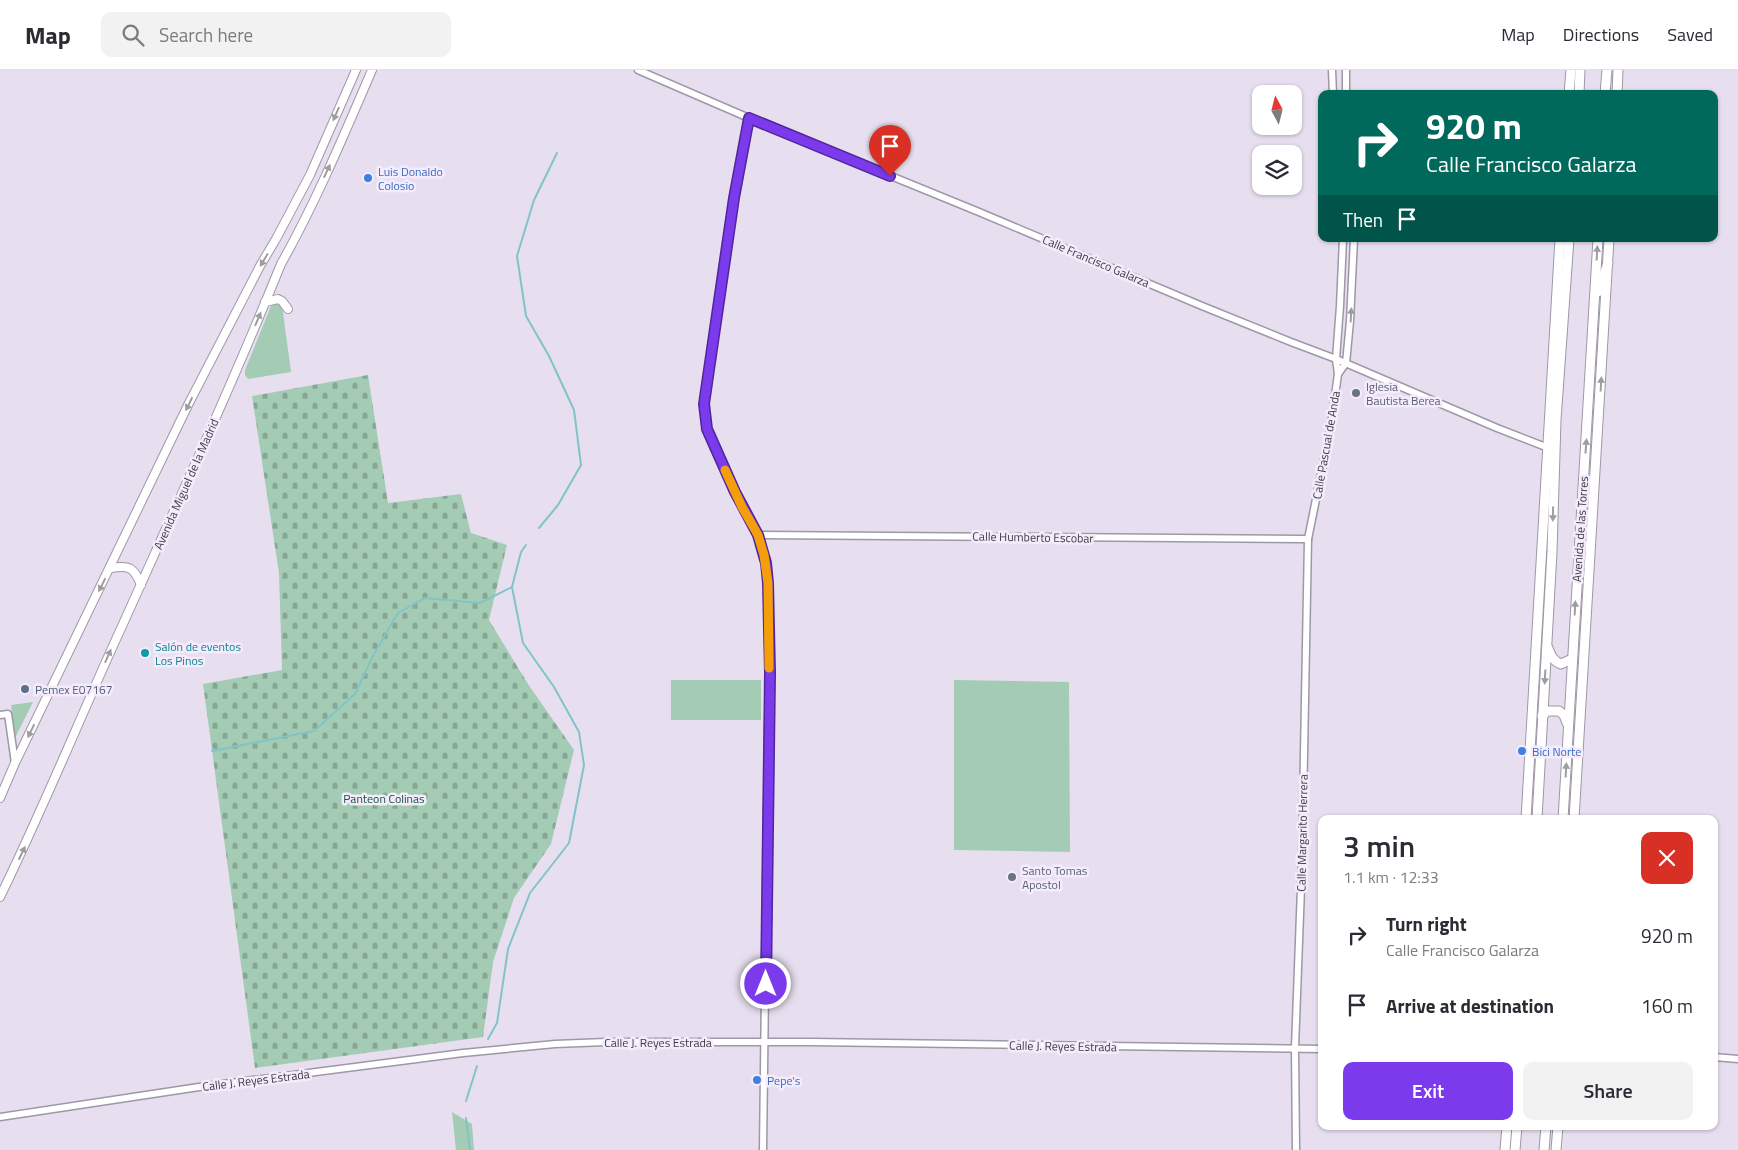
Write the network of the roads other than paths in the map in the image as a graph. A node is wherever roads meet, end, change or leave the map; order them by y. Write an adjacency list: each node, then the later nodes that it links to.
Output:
1 (356, 70): 34 (main road, one-way to 34)
2 (372, 70): 24 (main road, Avenida Miguel de la Madrid, one-way to 2)
3 (638, 70): 16 (street, Calle Francisco Galarza)
4 (1332, 70): 10 (street)
5 (1346, 70): 11 (street)
6 (1571, 70): 12 (main road)
7 (1580, 70): 13 (main road)
8 (1607, 70): 14 (main road)
9 (1618, 70): 15 (main road)
10 (1333, 90)
11 (1346, 90)
12 (1569, 90)
13 (1579, 90)
14 (1605, 90)
15 (1617, 90)
16 (749, 118): 27 (street, Calle Francisco Galarza); 32 (street)
17 (1342, 242): 27 (street, Calle Pascual de Anda)
18 (1354, 242): 28 (street, one-way to 18)
19 (1560, 242): 30 (main road, Avenida de las Torres)
20 (1569, 242): 30 (main road, Avenida de las Torres)
21 (1598, 242): 25 (main road, Avenida de las Torres, one-way to 21)
22 (1609, 242): 23 (main road, Avenida de las Torres)
23 (1608, 263): 25 (main road); 46 (main road, Avenida de las Torres, one-way to 23)
24 (266, 302): 26 (main road); 35 (main road, Avenida Miguel de la Madrid, one-way to 24)
25 (1595, 302): 37 (main road, Avenida de las Torres, one-way to 25)
26 (288, 309)
27 (1336, 359): 28 (street, Calle Francisco Galarza); 29 (street, Calle Pascual de Anda)
28 (1346, 363): 29 (street, Calle Pascual de Anda); 30 (street, Calle Francisco Galarza)
29 (1338, 374): 31 (street, Calle Pascual de Anda)
30 (1551, 449): 36 (main road, Avenida de las Torres, one-way to 36); 43 (main road, Avenida de las Torres)
31 (1314, 516): 33 (street, Calle Margarito Herrera)
32 (758, 535): 33 (street, Calle Humberto Escobar); 48 (street)
33 (1308, 540): 49 (street, Calle Margarito Herrera)
34 (111, 568): 35 (main road); 41 (main road, one-way to 41)
35 (141, 585): 47 (main road, Avenida Miguel de la Madrid, one-way to 35)
36 (1546, 646): 37 (main road); 39 (main road, Avenida de las Torres, one-way to 39)
37 (1572, 659): 40 (main road, Avenida de las Torres)
38 (0, 715): 41 (street)
39 (1542, 716): 40 (main road); 44 (main road, Avenida de las Torres)
40 (1568, 726): 45 (main road, Avenida de las Torres, one-way to 40)
41 (15, 763): 42 (main road)
42 (0, 798)
43 (1526, 815)
44 (1537, 815)
45 (1563, 815)
46 (1574, 815)
47 (0, 897)
48 (765, 1042): 49 (street, Calle J. Reyes Estrada); 53 (street, Calle J. Reyes Estrada); 58 (street)
49 (1295, 1048): 50 (street, Calle J. Reyes Estrada); 59 (street, Calle Margarito Herrera)
50 (1318, 1049)
51 (1718, 1057): 52 (street)
52 (1738, 1059)
53 (0, 1116)
54 (1507, 1130): 60 (main road)
55 (1517, 1130): 61 (main road)
56 (1546, 1130): 62 (main road)
57 (1558, 1130): 63 (main road)
58 (763, 1150)
59 (1296, 1150)
60 (1506, 1150)
61 (1515, 1150)
62 (1544, 1150)
63 (1556, 1150)

